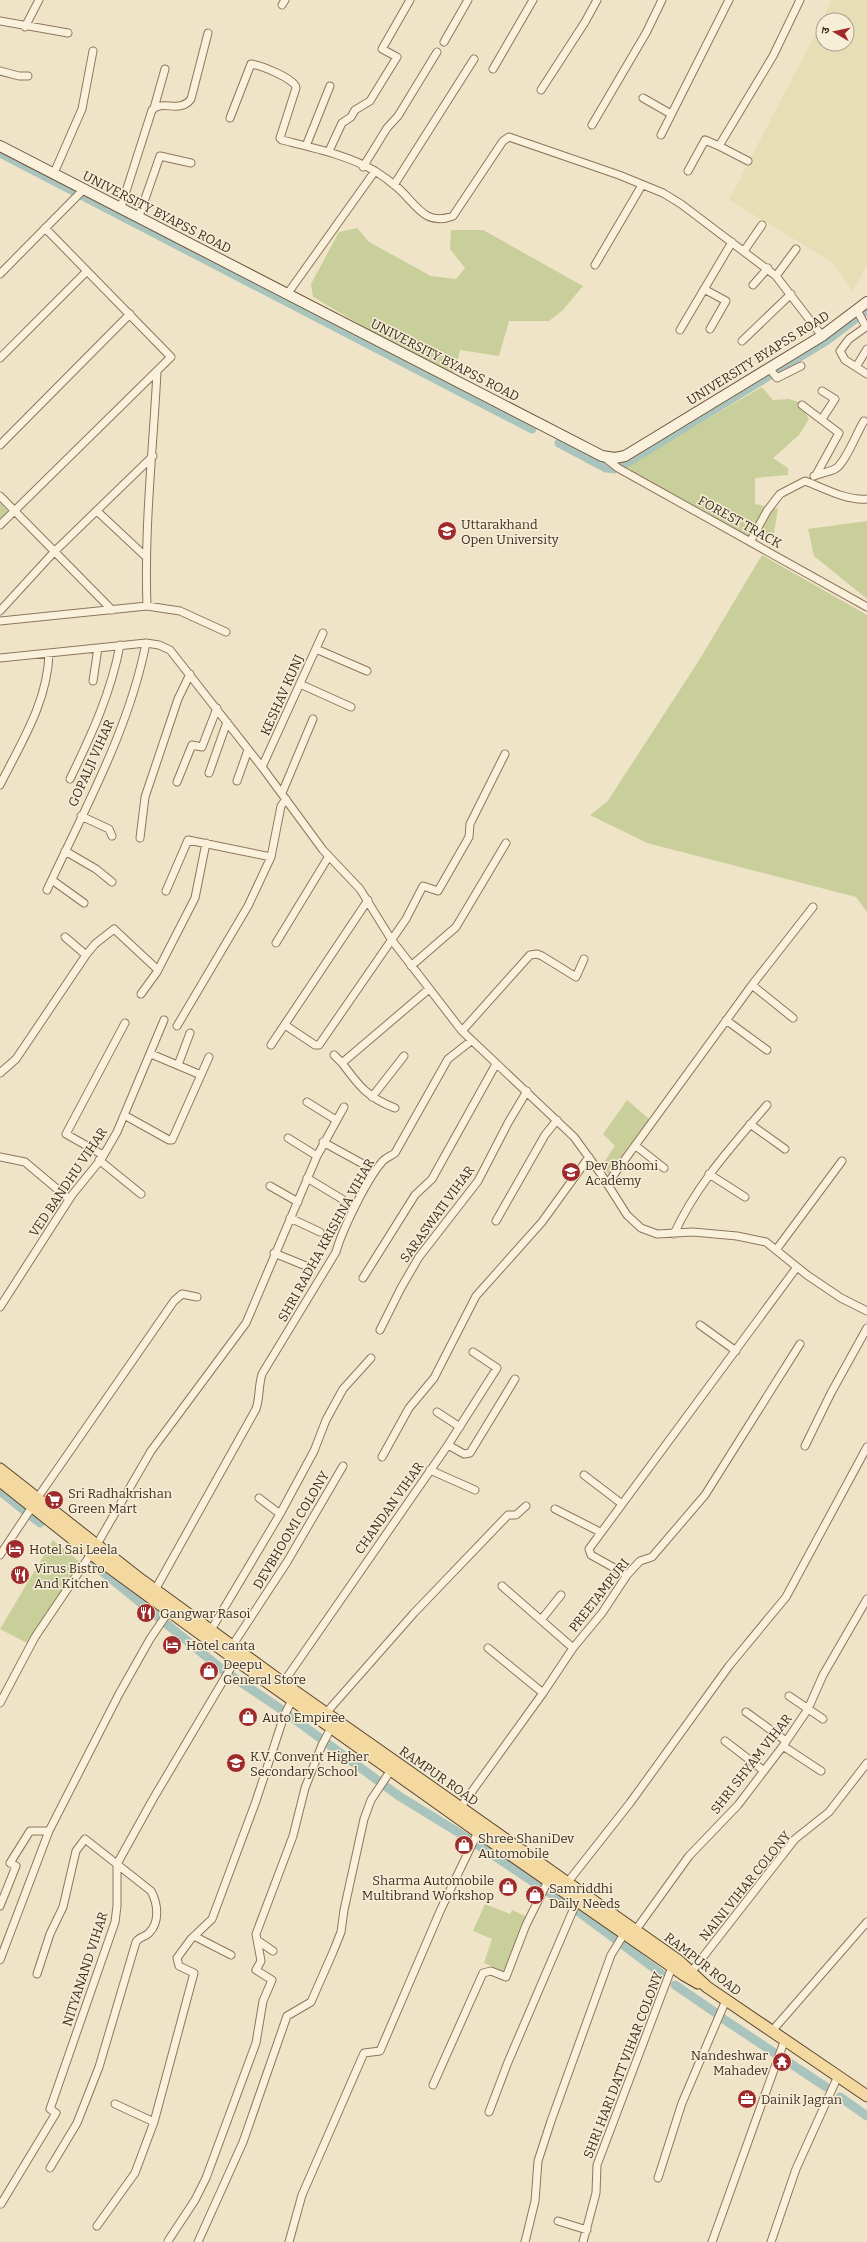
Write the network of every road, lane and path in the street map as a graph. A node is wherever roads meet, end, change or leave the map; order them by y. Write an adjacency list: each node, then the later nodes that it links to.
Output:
1 (39, 0): 10 (street)
2 (410, 0): 32 (street)
3 (468, 0): 13 (street)
4 (533, 0): 18 (street)
5 (597, 0): 22 (street)
6 (662, 0): 27 (street)
7 (728, 0): 25 (street)
8 (800, 0): 31 (street)
9 (0, 21): 10 (street)
10 (25, 27): 11 (street)
11 (68, 33)
12 (208, 34): 24 (street)
13 (444, 42)
14 (92, 51): 38 (street)
15 (437, 52): 35 (street)
16 (474, 59): 39 (street)
17 (165, 69): 24 (street)
18 (493, 69)
19 (0, 71): 20 (street)
20 (28, 76)
21 (330, 86): 30 (street)
22 (541, 90)
23 (643, 98): 25 (street)
24 (154, 108): 42 (street)
25 (671, 114): 28 (street)
26 (230, 118): 30 (street)
27 (592, 125)
28 (661, 135)
29 (0, 146): 38 (main road, UNIVERSITY BYAPSS ROAD)
30 (306, 146): 32 (street)
31 (719, 146): 33 (street); 37 (street)
32 (329, 151): 35 (street)
33 (748, 161)
34 (191, 163): 43 (street)
35 (364, 167): 36 (street)
36 (375, 171): 39 (street); 56 (street)
37 (688, 171)
38 (54, 173): 41 (main road, UNIVERSITY BYAPSS ROAD)
39 (394, 185): 40 (street)
40 (642, 185): 46 (street); 49 (street)
41 (81, 192): 42 (main road, UNIVERSITY BYAPSS ROAD); 45 (street)
42 (121, 207): 43 (main road, UNIVERSITY BYAPSS ROAD)
43 (139, 216): 56 (main road, UNIVERSITY BYAPSS ROAD)
44 (762, 225): 48 (street)
45 (46, 228): 51 (street); 52 (street)
46 (732, 242): 48 (street); 55 (street)
47 (796, 249): 53 (street)
48 (744, 251): 50 (street)
49 (595, 265)
50 (768, 268): 53 (street); 54 (street)
51 (86, 271): 60 (street); 66 (street)
52 (0, 274)
53 (776, 276): 57 (street)
54 (753, 285)
55 (704, 289): 61 (street); 62 (street)
56 (288, 293): 78 (main road, UNIVERSITY BYAPSS ROAD)
57 (791, 294): 63 (street); 64 (street)
58 (867, 302): 59 (main road, UNIVERSITY BYAPSS ROAD)
59 (860, 313): 63 (main road, UNIVERSITY BYAPSS ROAD); 68 (street)
60 (130, 314): 69 (street); 76 (street)
61 (710, 329)
62 (680, 330)
63 (822, 336): 70 (main road, UNIVERSITY BYAPSS ROAD)
64 (742, 341)
65 (867, 349): 68 (street)
66 (0, 358)
67 (800, 366): 70 (street)
68 (856, 367): 71 (street)
69 (157, 372): 77 (street); 83 (street)
70 (772, 372): 78 (main road, UNIVERSITY BYAPSS ROAD)
71 (867, 374)
72 (822, 391): 74 (street)
73 (802, 405): 74 (street)
74 (822, 419): 79 (street)
75 (864, 421): 79 (street)
76 (0, 445)
77 (153, 456): 84 (street); 88 (street)
78 (602, 456): 86 (street, FOREST TRACK)
79 (816, 475): 80 (street)
80 (805, 481): 82 (street); 86 (street)
81 (0, 496): 83 (street)
82 (867, 499)
83 (15, 511): 85 (street); 87 (street)
84 (97, 511): 87 (street); 88 (street)
85 (0, 525)
86 (750, 542): 90 (street, FOREST TRACK)
87 (54, 552): 91 (street); 92 (street)
88 (145, 556): 89 (street)
89 (147, 606): 91 (street); 94 (street)
90 (867, 607)
91 (112, 610): 93 (street)
92 (0, 611)
93 (0, 621)
94 (226, 632)
95 (323, 633): 99 (street, KESHAV KUNJ)
96 (146, 643): 97 (street); 103 (street); 119 (street, GOPALJI VIHAR)
97 (120, 645): 98 (street); 114 (street)
98 (98, 648): 100 (street); 104 (street)
99 (316, 649): 102 (street); 105 (street, KESHAV KUNJ)
100 (49, 653): 101 (street); 117 (street)
101 (0, 658)
102 (367, 671)
103 (190, 674): 107 (street); 121 (street)
104 (93, 681)
105 (300, 684): 106 (street); 112 (street, KESHAV KUNJ)
106 (351, 707)
107 (217, 708): 109 (street); 116 (street)
108 (313, 719): 118 (street)
109 (228, 722): 110 (street); 113 (street)
110 (248, 750): 112 (street); 115 (street)
111 (506, 754): 135 (street)
112 (262, 767): 118 (street)
113 (209, 773)
114 (70, 779)
115 (237, 780)
116 (177, 782)
117 (0, 785)
118 (284, 796): 125 (street); 126 (street)
119 (81, 816): 120 (street); 124 (street, GOPALJI VIHAR)
120 (112, 836)
121 (140, 838)
122 (206, 843): 126 (street); 130 (street); 140 (street)
123 (506, 843): 139 (street)
124 (65, 851): 127 (street, GOPALJI VIHAR); 128 (street)
125 (329, 856): 131 (street); 136 (street)
126 (271, 857): 149 (street)
127 (52, 880): 129 (street, GOPALJI VIHAR); 132 (street)
128 (112, 882)
129 (47, 890)
130 (166, 891)
131 (368, 900): 135 (street); 148 (street)
132 (84, 903)
133 (813, 907): 141 (street)
134 (65, 937): 137 (street)
135 (391, 938): 139 (street); 148 (street)
136 (276, 943)
137 (86, 955): 140 (street); 162 (street)
138 (584, 959): 150 (street)
139 (411, 966): 142 (street)
140 (158, 970): 143 (street)
141 (752, 985): 144 (street); 146 (street)
142 (429, 989): 150 (street); 159 (street)
143 (141, 994)
144 (793, 1018)
145 (164, 1020): 155 (street, VED BANDHU VIHAR)
146 (726, 1020): 154 (street); 176 (street)
147 (126, 1023): 181 (street)
148 (284, 1025): 153 (street)
149 (177, 1026)
150 (462, 1031): 152 (street)
151 (190, 1033): 161 (street)
152 (471, 1041): 160 (street); 237 (street, SHRI RADHA KRISHNA VIHAR)
153 (271, 1045)
154 (767, 1050)
155 (151, 1054): 161 (street); 170 (street, VED BANDHU VIHAR)
156 (334, 1055): 159 (street)
157 (404, 1056): 165 (street)
158 (209, 1057): 163 (street)
159 (342, 1063): 165 (street)
160 (496, 1064): 164 (street); 202 (street)
161 (178, 1065): 163 (street)
162 (0, 1073)
163 (201, 1075): 170 (street)
164 (527, 1091): 172 (street); 208 (street, SARASWATI VIHAR)
165 (372, 1097): 169 (street)
166 (307, 1102): 171 (street)
167 (767, 1105): 173 (street)
168 (344, 1107): 171 (street)
169 (395, 1108)
170 (124, 1115): 181 (street, VED BANDHU VIHAR)
171 (336, 1120): 175 (street)
172 (556, 1120): 180 (street); 195 (street)
173 (750, 1124): 177 (street); 185 (street)
174 (288, 1138): 179 (street)
175 (323, 1142): 179 (street); 183 (street)
176 (636, 1146): 184 (street); 187 (street)
177 (785, 1149)
178 (0, 1156): 191 (street)
179 (316, 1156): 186 (street)
180 (589, 1157): 187 (street); 219 (street)
181 (101, 1158): 189 (street); 191 (street, VED BANDHU VIHAR)
182 (842, 1161): 198 (street)
183 (363, 1164)
184 (664, 1168)
185 (709, 1174): 190 (street); 197 (street)
186 (307, 1178): 192 (street); 193 (street)
187 (607, 1184): 197 (street)
188 (270, 1186): 193 (street)
189 (141, 1194)
190 (745, 1197)
191 (69, 1199): 204 (street, VED BANDHU VIHAR)
192 (342, 1199)
193 (298, 1202): 194 (street)
194 (290, 1218): 196 (street); 199 (street)
195 (496, 1221)
196 (320, 1232)
197 (674, 1234): 198 (street)
198 (776, 1250): 201 (street)
199 (274, 1253): 200 (street); 233 (street)
200 (306, 1266)
201 (797, 1267): 205 (street); 210 (street)
202 (363, 1278)
203 (197, 1297): 229 (street)
204 (0, 1307)
205 (867, 1311)
206 (700, 1325): 210 (street)
207 (867, 1328): 217 (street)
208 (380, 1330)
209 (800, 1344): 235 (street, PREETAMPURI)
210 (736, 1351): 227 (street)
211 (473, 1352): 215 (street, CHANDAN VIHAR)
212 (371, 1358): 231 (street)
213 (515, 1379): 216 (street)
214 (436, 1412): 215 (street)
215 (460, 1427): 216 (street, CHANDAN VIHAR)
216 (448, 1445): 222 (street, CHANDAN VIHAR)
217 (805, 1446)
218 (867, 1447): 268 (street)
219 (382, 1457)
220 (343, 1466): 243 (street, DEVBHOOMI COLONY)
221 (0, 1469): 229 (main road, RAMPUR ROAD)
222 (430, 1470): 225 (street); 247 (street, CHANDAN VIHAR)
223 (584, 1475): 227 (street)
224 (0, 1481): 229 (main road)
225 (475, 1490)
226 (259, 1498): 231 (street)
227 (622, 1504): 232 (street)
228 (526, 1506): 254 (street)
229 (30, 1508): 233 (main road, RAMPUR ROAD); 234 (street)
230 (555, 1509): 232 (street)
231 (280, 1514): 242 (street)
232 (600, 1532): 235 (street)
233 (94, 1550): 237 (main road, RAMPUR ROAD); 240 (main road); 250 (street)
234 (0, 1555)
235 (627, 1575): 245 (street, PREETAMPURI)
236 (502, 1586): 241 (street)
237 (155, 1590): 242 (main road, RAMPUR ROAD)
238 (561, 1595): 241 (street)
239 (867, 1599): 252 (street, SHRI SHYAM VIHAR)
240 (164, 1617): 246 (main road); 265 (street)
241 (541, 1620): 245 (street)
242 (211, 1630): 243 (main road, RAMPUR ROAD)
243 (232, 1646): 247 (main road, RAMPUR ROAD)
244 (488, 1648): 248 (street)
245 (573, 1648): 248 (street, PREETAMPURI)
246 (236, 1659): 251 (main road); 267 (street, NITYANAND VIHAR)
247 (283, 1683): 254 (main road, RAMPUR ROAD)
248 (544, 1693): 264 (street, PREETAMPURI)
249 (789, 1696): 252 (street)
250 (0, 1703)
251 (290, 1704): 256 (main road); 275 (street)
252 (808, 1709): 255 (street); 258 (street, SHRI SHYAM VIHAR)
253 (746, 1712): 258 (street)
254 (326, 1713): 259 (main road, RAMPUR ROAD)
255 (823, 1719)
256 (331, 1728): 259 (main road); 276 (street)
257 (725, 1741): 262 (street)
258 (785, 1744): 262 (street, SHRI SHYAM VIHAR); 263 (street)
259 (363, 1745): 261 (main road); 264 (main road, RAMPUR ROAD)
260 (867, 1763): 281 (street, NAINI VIHAR COLONY)
261 (391, 1770): 266 (main road); 300 (street)
262 (764, 1771): 273 (street, SHRI SHYAM VIHAR)
263 (821, 1771)
264 (460, 1808): 268 (main road, RAMPUR ROAD)
265 (49, 1831): 271 (street); 279 (street)
266 (476, 1835): 269 (main road); 301 (street)
267 (118, 1864): 282 (street); 293 (street); 295 (street, NITYANAND VIHAR)
268 (567, 1883): 273 (main road, RAMPUR ROAD)
269 (545, 1886): 270 (main road); 288 (street)
270 (577, 1901): 274 (main road); 291 (street)
271 (0, 1906)
272 (867, 1922): 285 (street)
273 (635, 1931): 281 (main road, RAMPUR ROAD)
274 (624, 1934): 280 (main road); 302 (street)
275 (194, 1936): 278 (street); 292 (street)
276 (257, 1940): 277 (street); 299 (street)
277 (273, 1951)
278 (231, 1955)
279 (0, 1960)
280 (672, 1967): 283 (main road); 298 (street, SHRI HARI DATT VIHAR COLONY)
281 (692, 1971): 283 (main road, RAMPUR ROAD)
282 (37, 1974)
283 (707, 1988): 284 (main road, RAMPUR ROAD)
284 (726, 2000): 285 (main road, RAMPUR ROAD); 294 (street)
285 (772, 2031): 286 (main road, RAMPUR ROAD)
286 (785, 2039): 287 (main road, RAMPUR ROAD); 304 (street)
287 (838, 2076): 289 (main road, RAMPUR ROAD); 305 (street)
288 (433, 2085)
289 (867, 2096)
290 (115, 2104): 292 (street)
291 (489, 2112)
292 (154, 2122): 297 (street)
293 (50, 2168)
294 (658, 2178)
295 (1, 2204)
296 (558, 2221): 298 (street)
297 (97, 2226)
298 (587, 2230): 303 (street, SHRI HARI DATT VIHAR COLONY)
299 (168, 2242)
300 (198, 2242)
301 (289, 2242)
302 (525, 2242)
303 (583, 2242)
304 (712, 2242)
305 (771, 2242)

